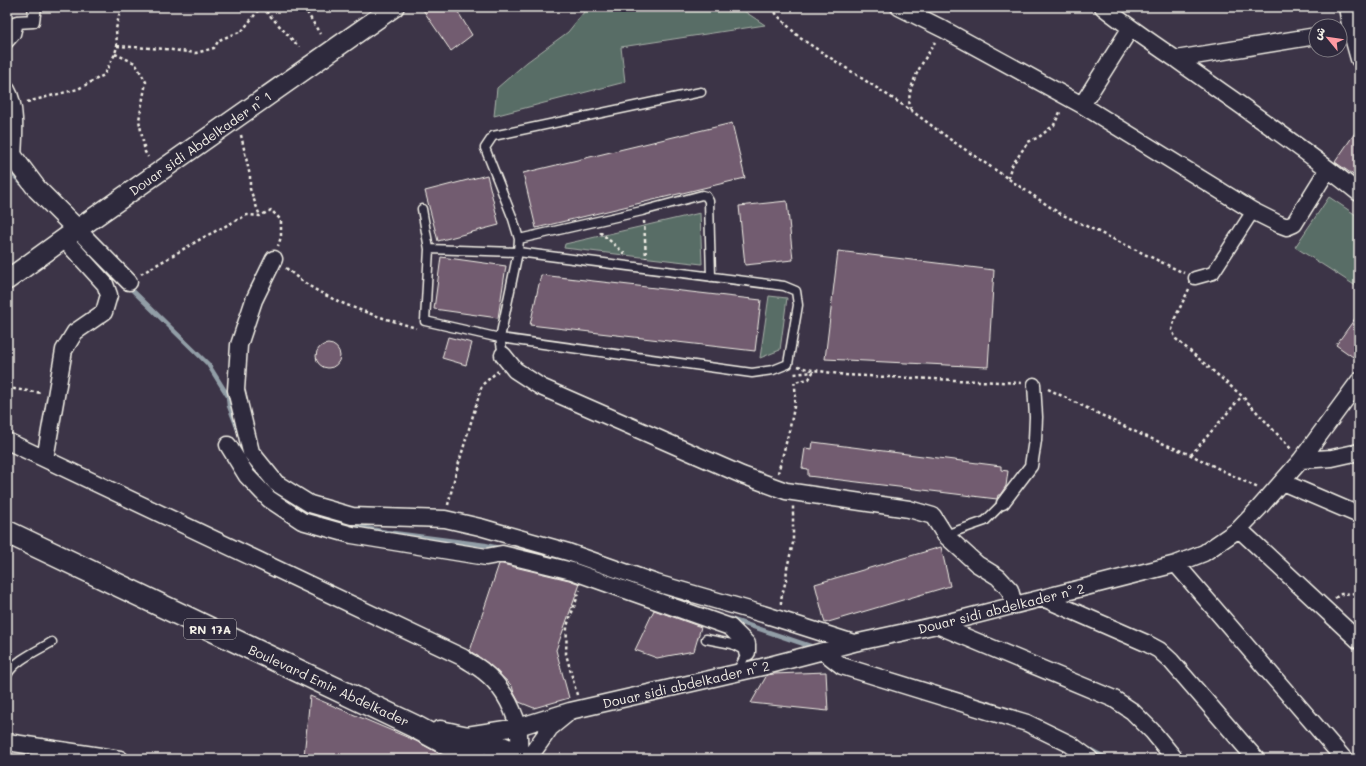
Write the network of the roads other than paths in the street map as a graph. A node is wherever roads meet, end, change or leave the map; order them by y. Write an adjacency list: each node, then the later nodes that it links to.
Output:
1 (35, 7): 10 (street)
2 (394, 7): 21 (street, Douar sidi Abdelkader n° 1)
3 (899, 7): 15 (street)
4 (1102, 7): 7 (street)
5 (1347, 7): 6 (street)
6 (1346, 18)
7 (1130, 29): 11 (street); 15 (street)
8 (1308, 37): 11 (street)
9 (1348, 37): 12 (street)
10 (7, 42)
11 (1176, 59): 17 (street)
12 (1359, 59)
13 (7, 90): 16 (street)
14 (701, 92): 22 (lane)
15 (1082, 105): 20 (street)
16 (10, 154): 21 (street)
17 (1328, 168): 18 (street); 20 (street)
18 (1359, 193)
19 (422, 209): 23 (lane)
20 (1253, 211): 27 (street)
21 (70, 234): 28 (street, Douar sidi Abdelkader n° 1); 29 (street); 37 (street)
22 (519, 239): 24 (lane); 26 (lane)
23 (429, 249): 24 (lane); 30 (lane)
24 (518, 252): 26 (lane); 30 (lane)
25 (274, 259): 52 (street)
26 (711, 277): 30 (lane)
27 (1195, 278)
28 (7, 280)
29 (129, 282)
30 (500, 338): 31 (lane)
31 (506, 358): 44 (street)
32 (1359, 381): 38 (street, Douar sidi abdelkader n° 2)
33 (1034, 384): 40 (street)
34 (7, 441): 37 (street)
35 (228, 445): 53 (street)
36 (1359, 452): 38 (street)
37 (45, 459): 59 (street)
38 (1301, 460): 39 (street, Douar sidi abdelkader n° 2)
39 (1282, 482): 41 (street); 42 (street, Douar sidi abdelkader n° 2)
40 (1003, 503): 44 (lane)
41 (1359, 515)
42 (1239, 529): 45 (street, Douar sidi abdelkader n° 2); 50 (street)
43 (7, 532): 58 (main road, Boulevard Emir Abdelkader / RN 17A)
44 (945, 535): 47 (street)
45 (1176, 564): 46 (street, Douar sidi abdelkader n° 2); 68 (street)
46 (1044, 598): 47 (street, Douar sidi abdelkader n° 2); 67 (street)
47 (1014, 605): 48 (street, Douar sidi abdelkader n° 2)
48 (937, 624): 52 (street, Douar sidi abdelkader n° 2); 66 (street)
49 (706, 639): 53 (lane)
50 (1359, 641)
51 (52, 642): 56 (lane)
52 (854, 643): 54 (street, Douar sidi abdelkader n° 2)
53 (747, 652): 55 (lane)
54 (824, 652): 55 (street, Douar sidi abdelkader n° 2); 65 (street)
55 (737, 672): 57 (street, Douar sidi abdelkader n° 2)
56 (7, 675)
57 (570, 711): 59 (street, Douar sidi abdelkader n° 2); 62 (street, Douar sidi abdelkader n° 2)
58 (414, 726): 60 (main road, RN 17A); 64 (main road, Boulevard Emir Abdelkader / RN 17A)
59 (518, 727): 60 (street, Douar sidi abdelkader n° 2); 62 (street)
60 (462, 736): 62 (main road, RN 17A)
61 (7, 742): 63 (street)
62 (515, 757)
63 (120, 759)
64 (475, 759)
65 (1090, 759)
66 (1175, 759)
67 (1256, 759)
68 (1344, 759)

